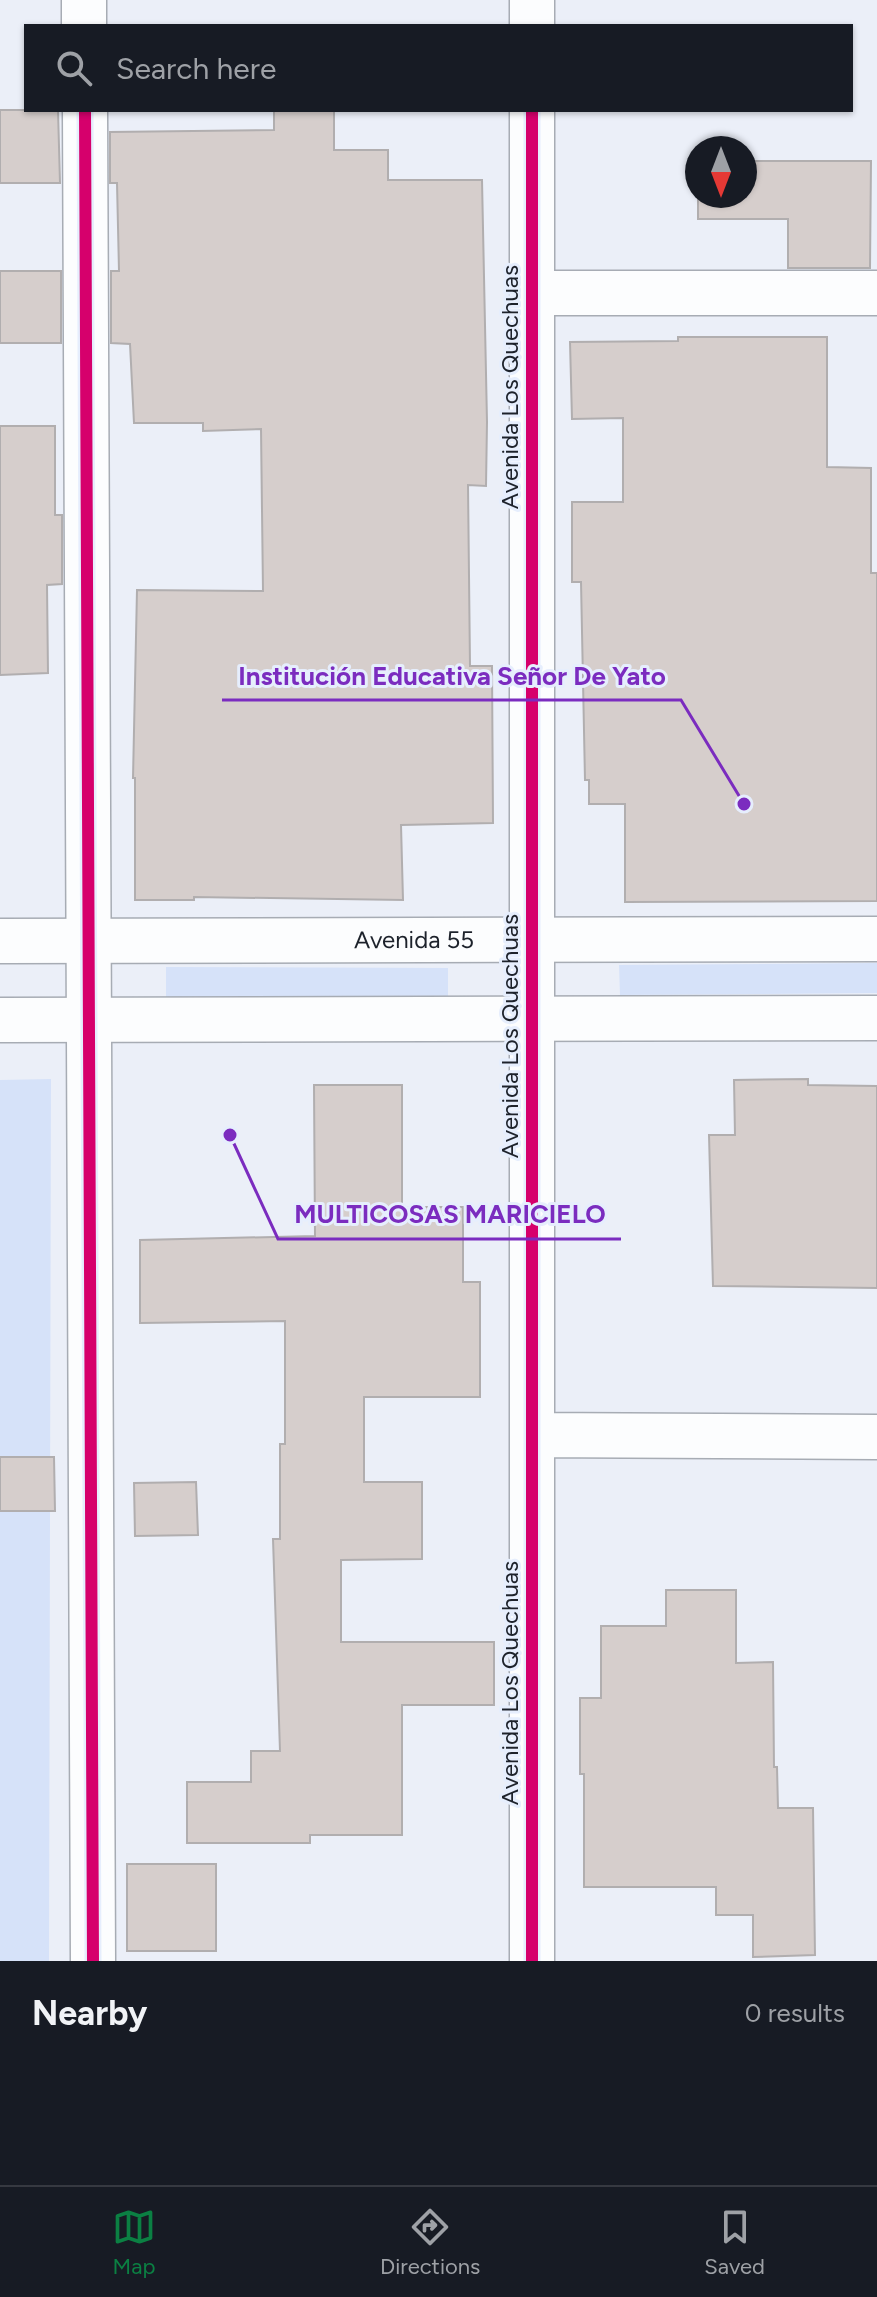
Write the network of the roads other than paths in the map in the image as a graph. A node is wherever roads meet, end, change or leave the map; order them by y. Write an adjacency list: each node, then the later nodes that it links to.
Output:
1 (84, 0): 3 (street)
2 (532, 0): 4 (street)
3 (84, 24)
4 (532, 24)
5 (85, 112): 10 (street)
6 (532, 112): 7 (street, Avenida Los Quechuas)
7 (532, 293): 8 (street); 12 (street, Avenida Los Quechuas)
8 (877, 293)
9 (877, 939): 12 (street, Avenida 55)
10 (88, 940): 11 (street, Avenida 55); 12 (street, Avenida 55); 14 (street)
11 (0, 941)
12 (531, 942): 16 (street, Avenida Los Quechuas)
13 (877, 1018): 16 (street)
14 (89, 1019): 15 (street); 16 (street); 19 (street)
15 (0, 1020)
16 (533, 1020): 17 (street, Avenida Los Quechuas)
17 (533, 1435): 18 (street); 20 (street, Avenida Los Quechuas)
18 (877, 1437)
19 (93, 1961)
20 (532, 1961)

